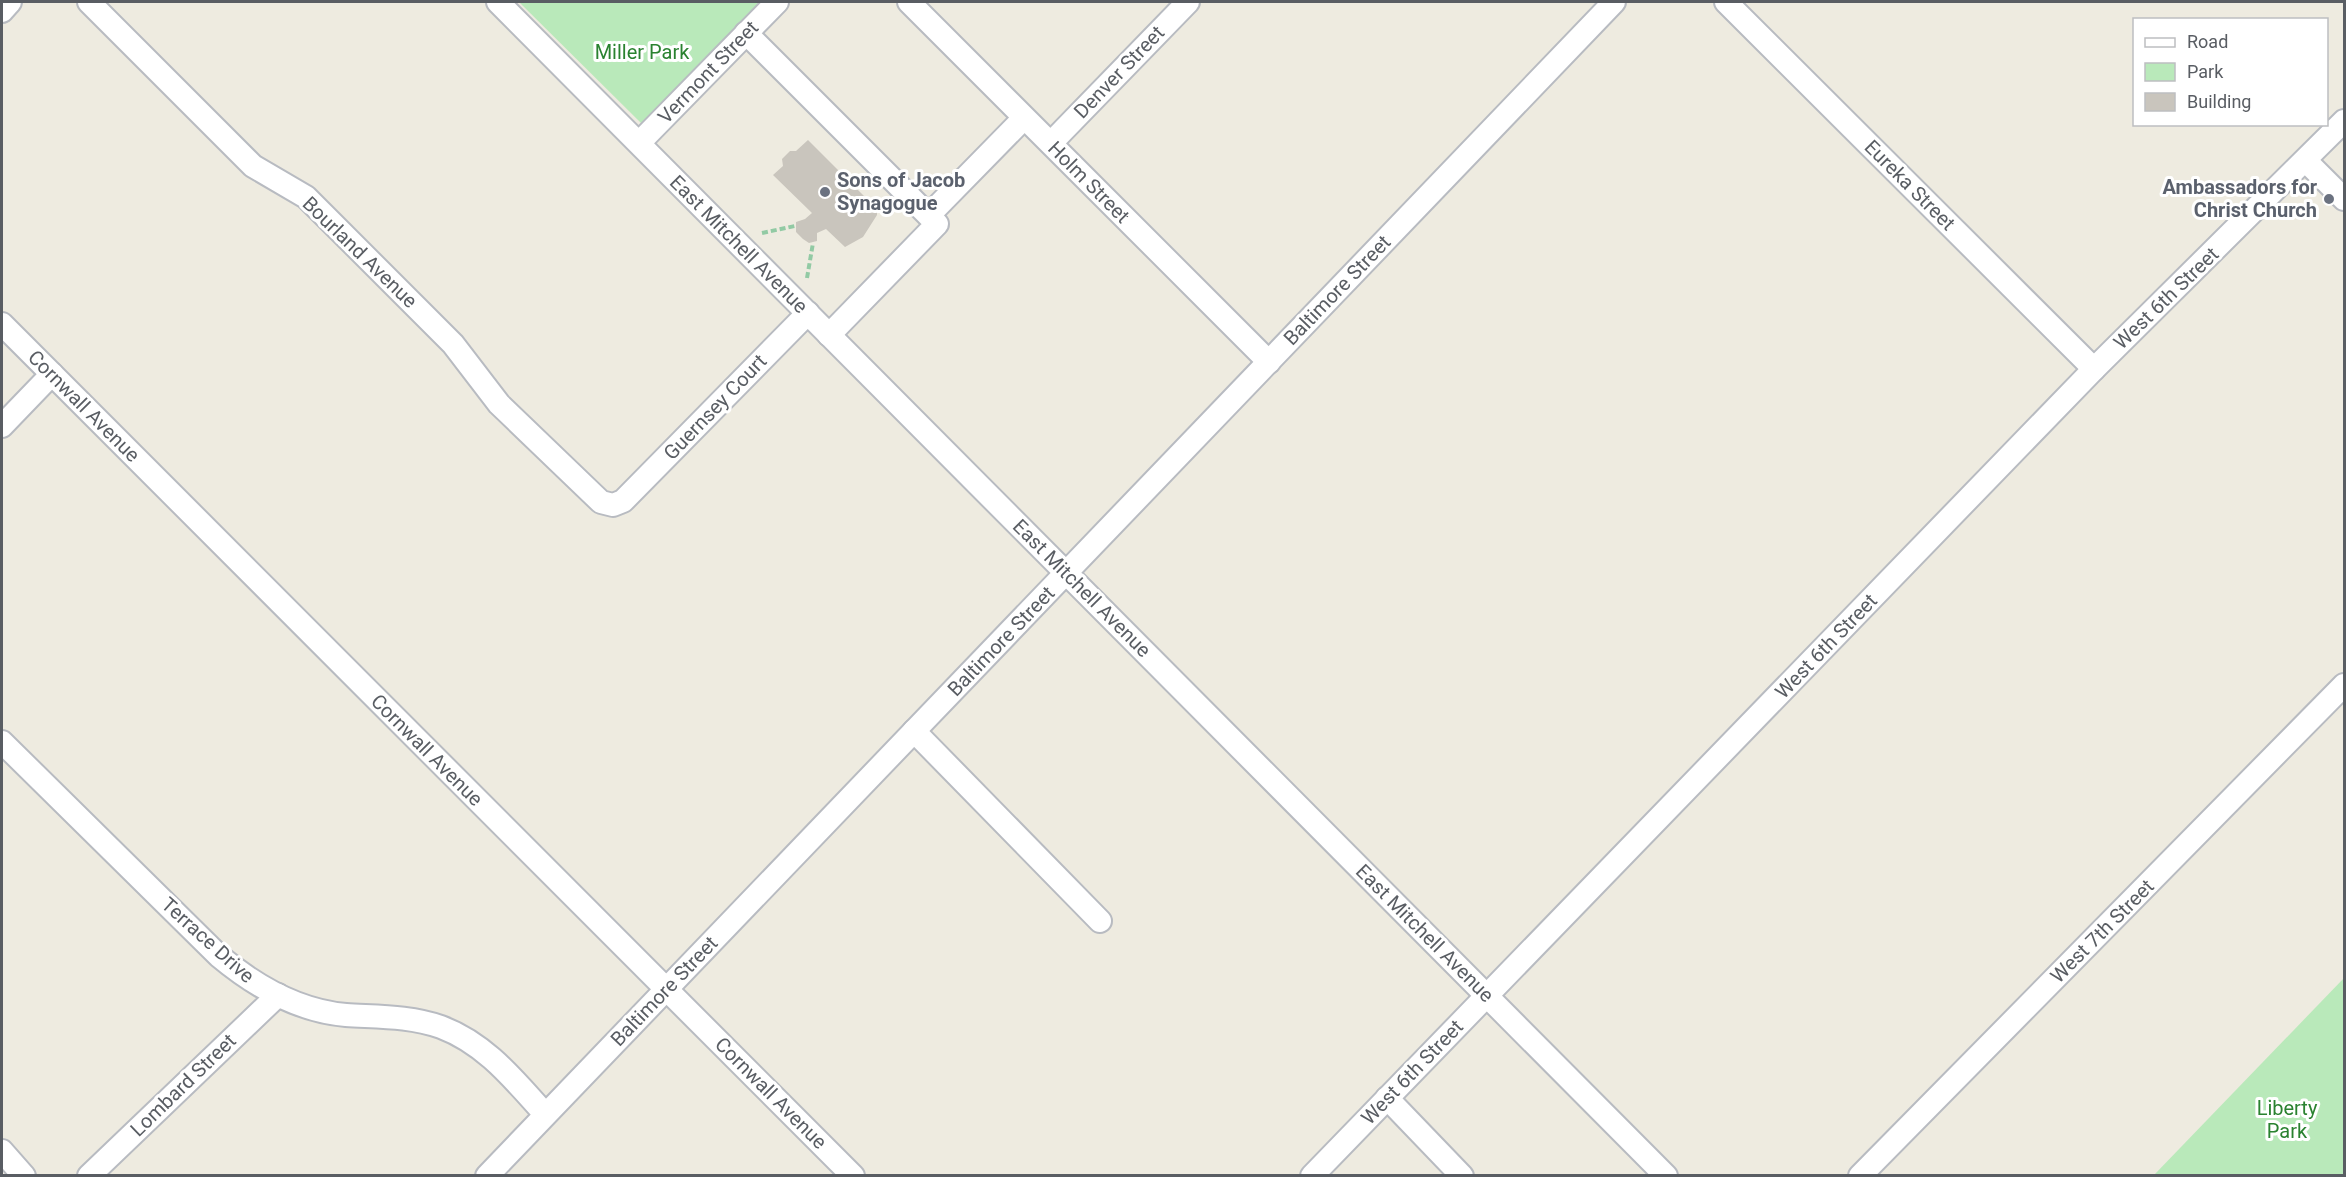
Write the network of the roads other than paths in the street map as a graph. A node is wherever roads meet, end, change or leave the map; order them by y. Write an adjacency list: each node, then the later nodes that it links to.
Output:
1 (10, 2): 9 (street)
2 (89, 2): 25 (street, Bourland Avenue)
3 (498, 2): 13 (street, East Mitchell Avenue)
4 (777, 2): 10 (street, Vermont Street)
5 (909, 2): 11 (street, Holm Street)
6 (1188, 2): 14 (street, Denver Street)
7 (1614, 2): 21 (street, Baltimore Street)
8 (1726, 2): 22 (street, Eureka Street)
9 (2, 11)
10 (746, 33): 13 (street, Vermont Street); 17 (street)
11 (1024, 118): 14 (street, Holm Street); 17 (street)
12 (2344, 121): 15 (street, West 6th Street)
13 (639, 143): 18 (street, East Mitchell Avenue)
14 (1051, 143): 21 (street, Holm Street)
15 (2306, 161): 16 (street); 22 (street, West 6th Street)
16 (2344, 199)
17 (929, 215): 20 (street)
18 (808, 313): 20 (street, East Mitchell Avenue); 25 (street, Guernsey Court)
19 (2, 324): 23 (street, Cornwall Avenue)
20 (829, 335): 26 (street, East Mitchell Avenue)
21 (1269, 362): 26 (street, Baltimore Street)
22 (2094, 369): 33 (street, West 6th Street)
23 (52, 374): 24 (street); 31 (street, Cornwall Avenue)
24 (2, 426)
25 (623, 501)
26 (1067, 573): 28 (street, Baltimore Street); 33 (street, East Mitchell Avenue)
27 (2344, 686): 44 (street, West 7th Street)
28 (914, 731): 30 (street); 31 (street, Baltimore Street)
29 (2, 742): 32 (street, Terrace Drive)
30 (1100, 921)
31 (666, 988): 35 (street, Baltimore Street); 40 (street, Cornwall Avenue)
32 (278, 995): 35 (street, Terrace Drive); 38 (street, Lombard Street)
33 (1487, 995): 34 (street, West 6th Street); 43 (street, East Mitchell Avenue)
34 (1387, 1098): 41 (street, West 6th Street); 42 (street)
35 (545, 1114): 39 (street, Baltimore Street)
36 (2, 1151): 37 (street)
37 (24, 1176)
38 (89, 1176)
39 (487, 1176)
40 (853, 1176)
41 (1312, 1176)
42 (1462, 1176)
43 (1666, 1176)
44 (1860, 1176)

